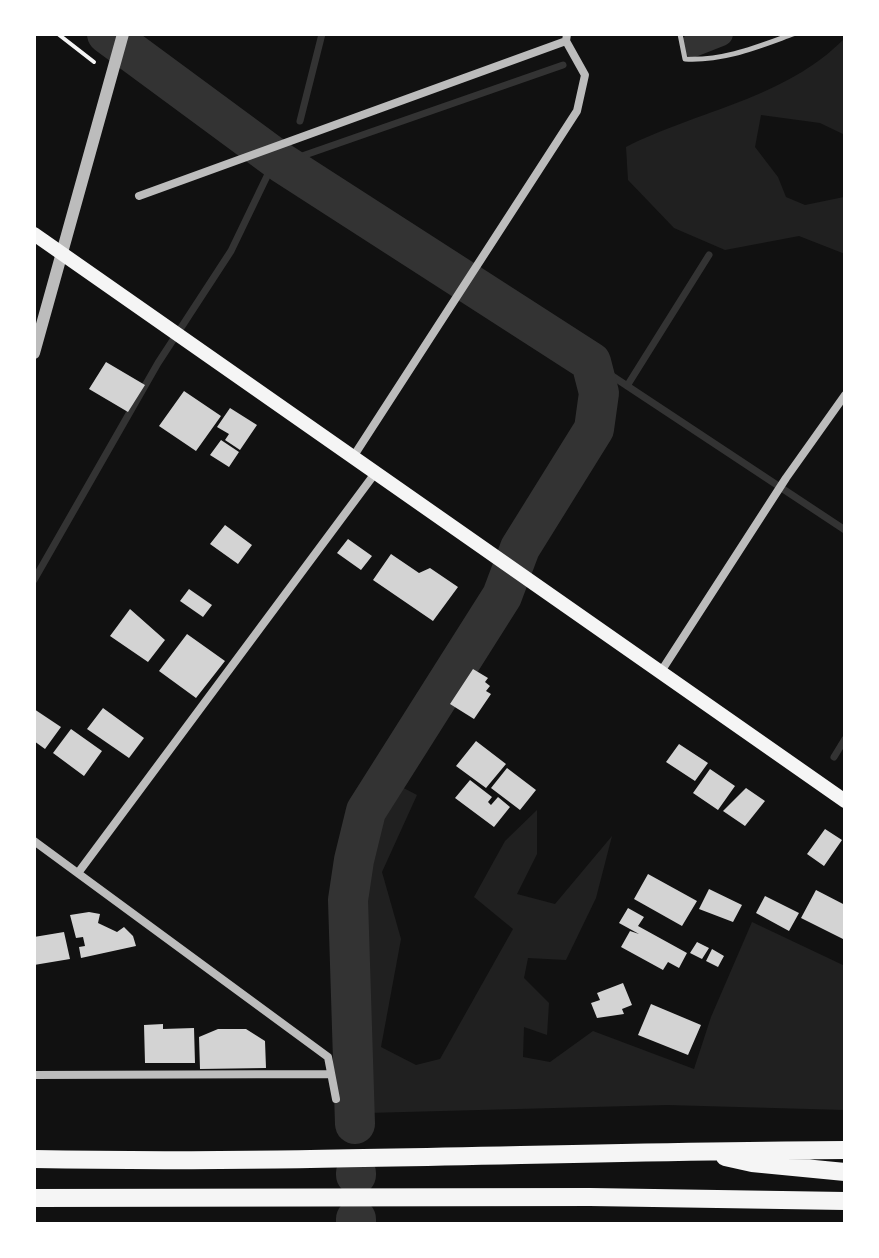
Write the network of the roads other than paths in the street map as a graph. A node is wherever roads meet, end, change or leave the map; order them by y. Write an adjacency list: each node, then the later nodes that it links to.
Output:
1 (123, 34): 7 (street)
2 (680, 34): 3 (lane)
3 (793, 34)
4 (566, 37): 5 (street); 10 (street)
5 (139, 196)
6 (34, 234): 7 (main road)
7 (62, 252): 8 (street); 10 (main road)
8 (34, 353)
9 (845, 395): 12 (street)
10 (353, 457): 11 (main road)
11 (376, 472): 12 (main road); 15 (street)
12 (659, 674): 13 (main road)
13 (845, 801)
14 (34, 841): 15 (street)
15 (78, 873): 16 (street)
16 (330, 1074): 17 (street); 18 (street)
17 (34, 1075)
18 (336, 1099)
19 (695, 1150): 20 (highway); 21 (highway); 22 (highway)
20 (845, 1150)
21 (34, 1159)
22 (845, 1172)
23 (34, 1198): 24 (highway)
24 (845, 1201)

